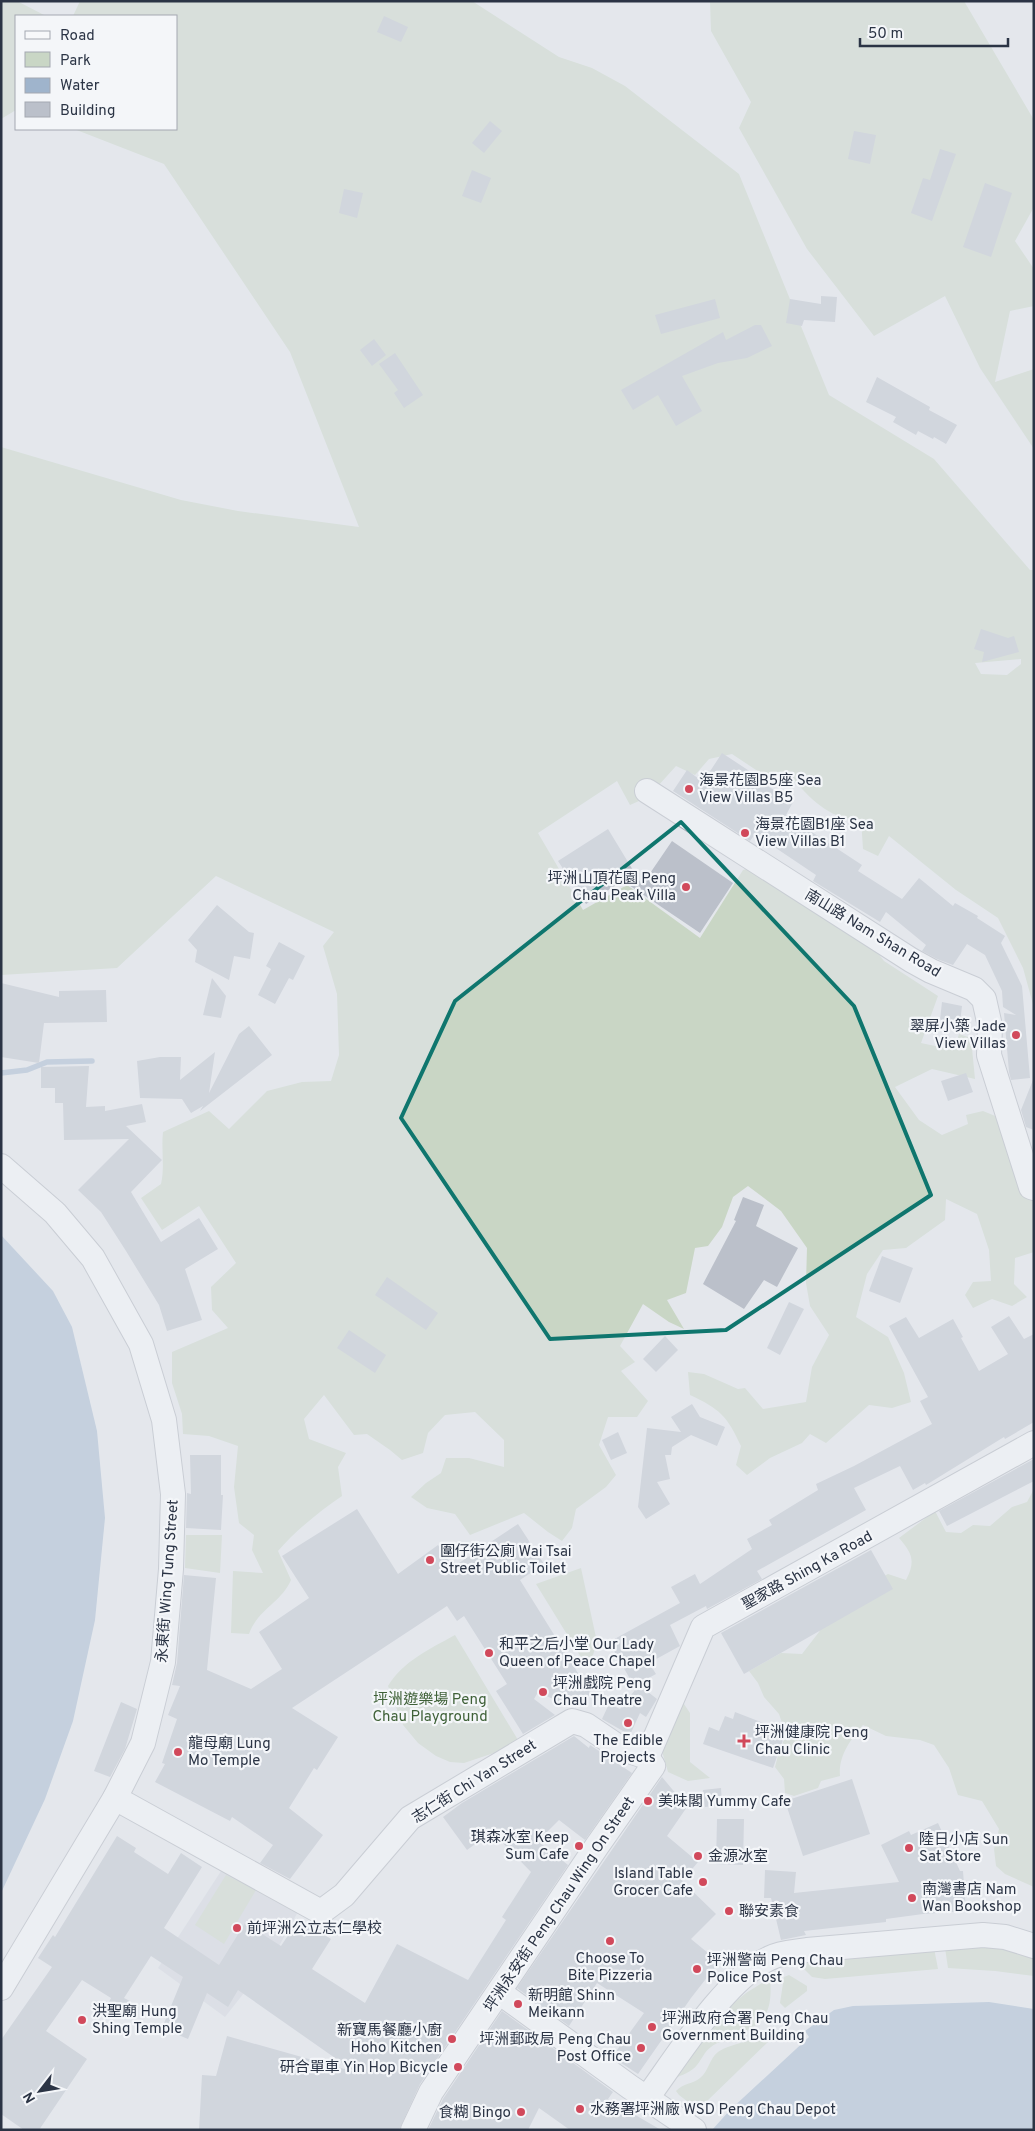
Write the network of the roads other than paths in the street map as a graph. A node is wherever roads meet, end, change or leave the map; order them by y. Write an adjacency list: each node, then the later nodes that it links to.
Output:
1 (647, 791): 3 (street, 南山路 Nam Shan Road)
2 (1, 1166): 6 (street, 永東街 Wing Tung Street)
3 (1034, 1188)
4 (1034, 1443): 5 (street, 聖家路 Shing Ka Road)
5 (647, 1757): 6 (street, 志仁街 Chi Yan Street); 9 (street, 坪洲永安街 Peng Chau Wing On Street)
6 (116, 1798): 8 (street, 永東街 Wing Tung Street)
7 (1034, 1946): 10 (street)
8 (1, 1988)
9 (499, 1992): 10 (street); 11 (street, 坪洲永安街 Peng Chau Wing On Street)
10 (647, 2098): 12 (street)
11 (413, 2130)
12 (694, 2130)

